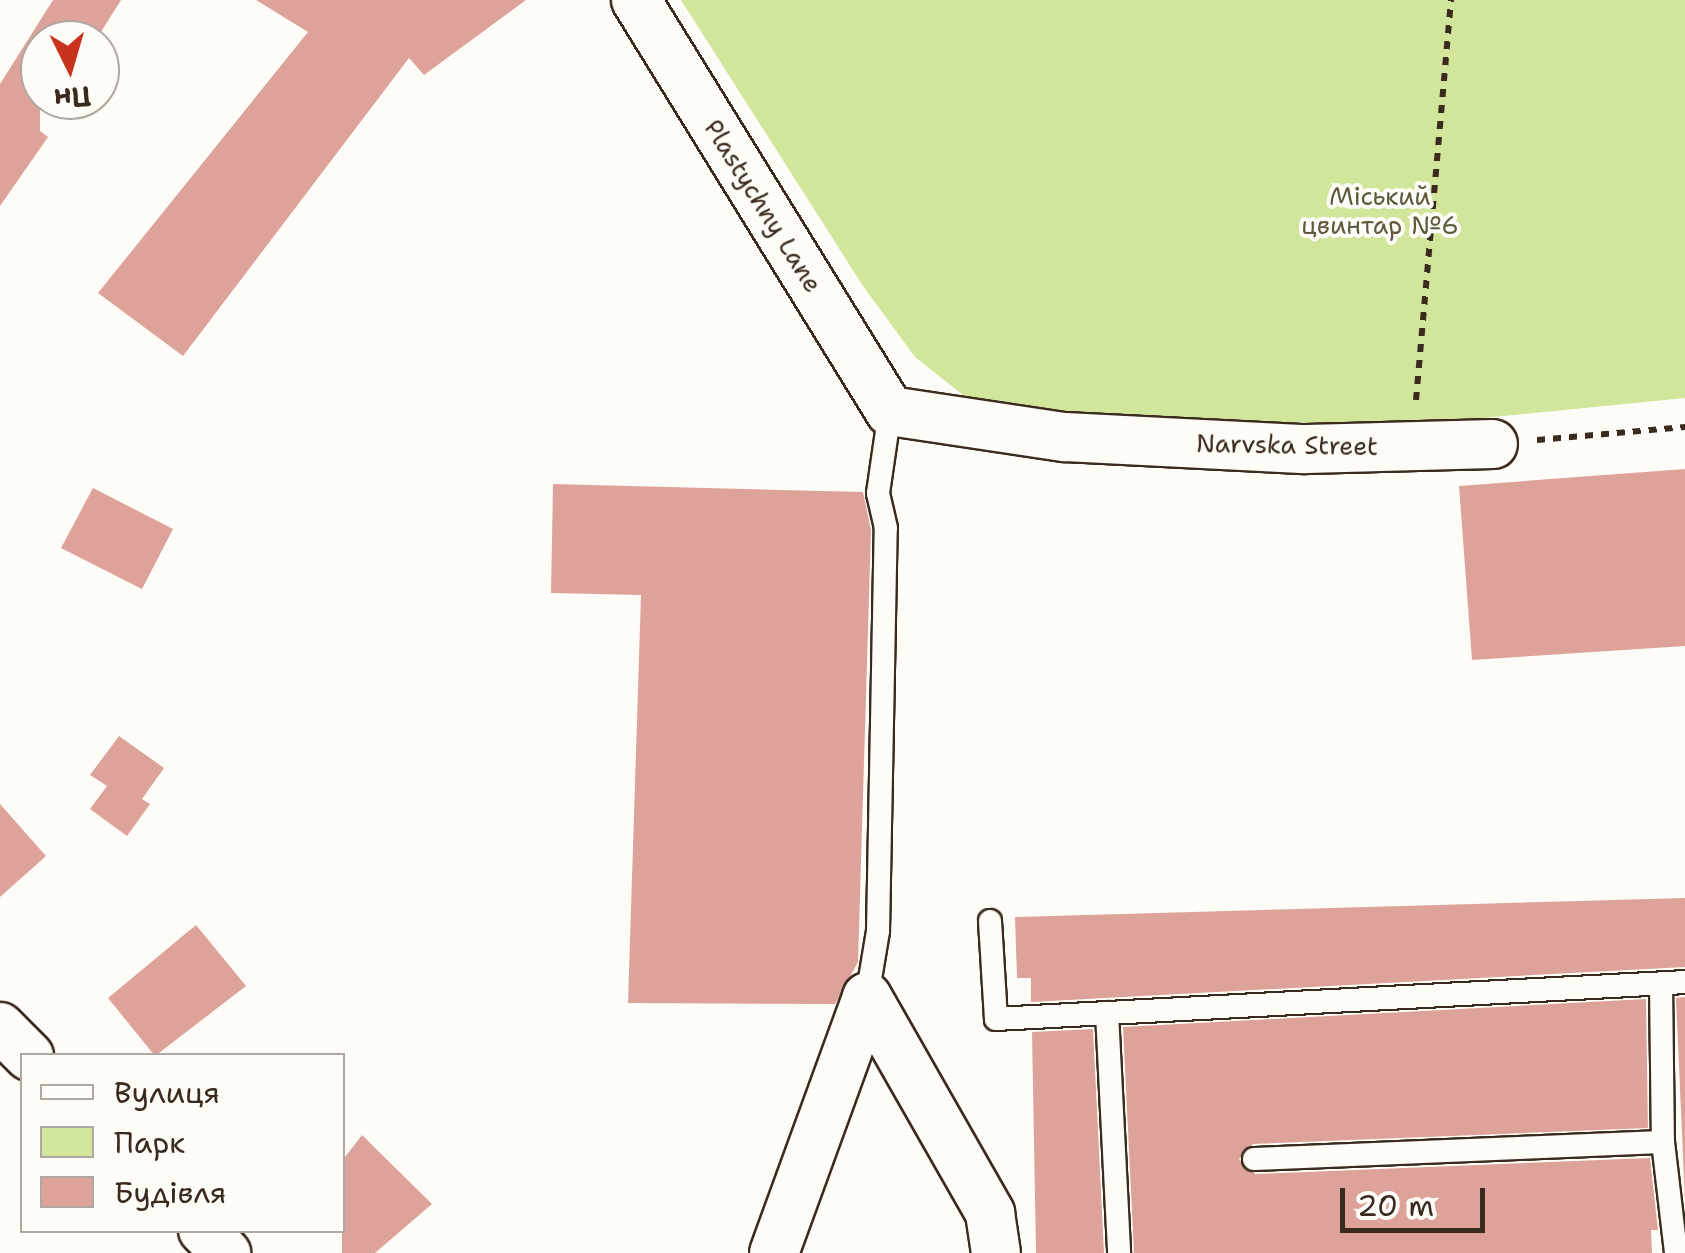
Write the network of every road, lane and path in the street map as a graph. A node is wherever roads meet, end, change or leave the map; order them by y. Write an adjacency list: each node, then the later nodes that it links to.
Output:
1 (636, 0): 3 (street, Plastychny Lane)
2 (1451, 0): 6 (path)
3 (890, 411): 6 (street, Narvska Street); 10 (lane)
4 (1685, 427): 5 (path)
5 (1493, 444): 6 (street, Narvska Street)
6 (1412, 446)
7 (990, 921): 11 (lane)
8 (1685, 982): 9 (lane)
9 (1661, 984): 11 (lane); 14 (lane)
10 (867, 997): 18 (street); 19 (street)
11 (1107, 1014): 20 (lane)
12 (0, 1027): 13 (street)
13 (26, 1053)
14 (1662, 1142): 15 (lane); 21 (lane)
15 (1254, 1159)
16 (207, 1233): 17 (street)
17 (226, 1253)
18 (774, 1253)
19 (996, 1253)
20 (1119, 1253)
21 (1676, 1253)

